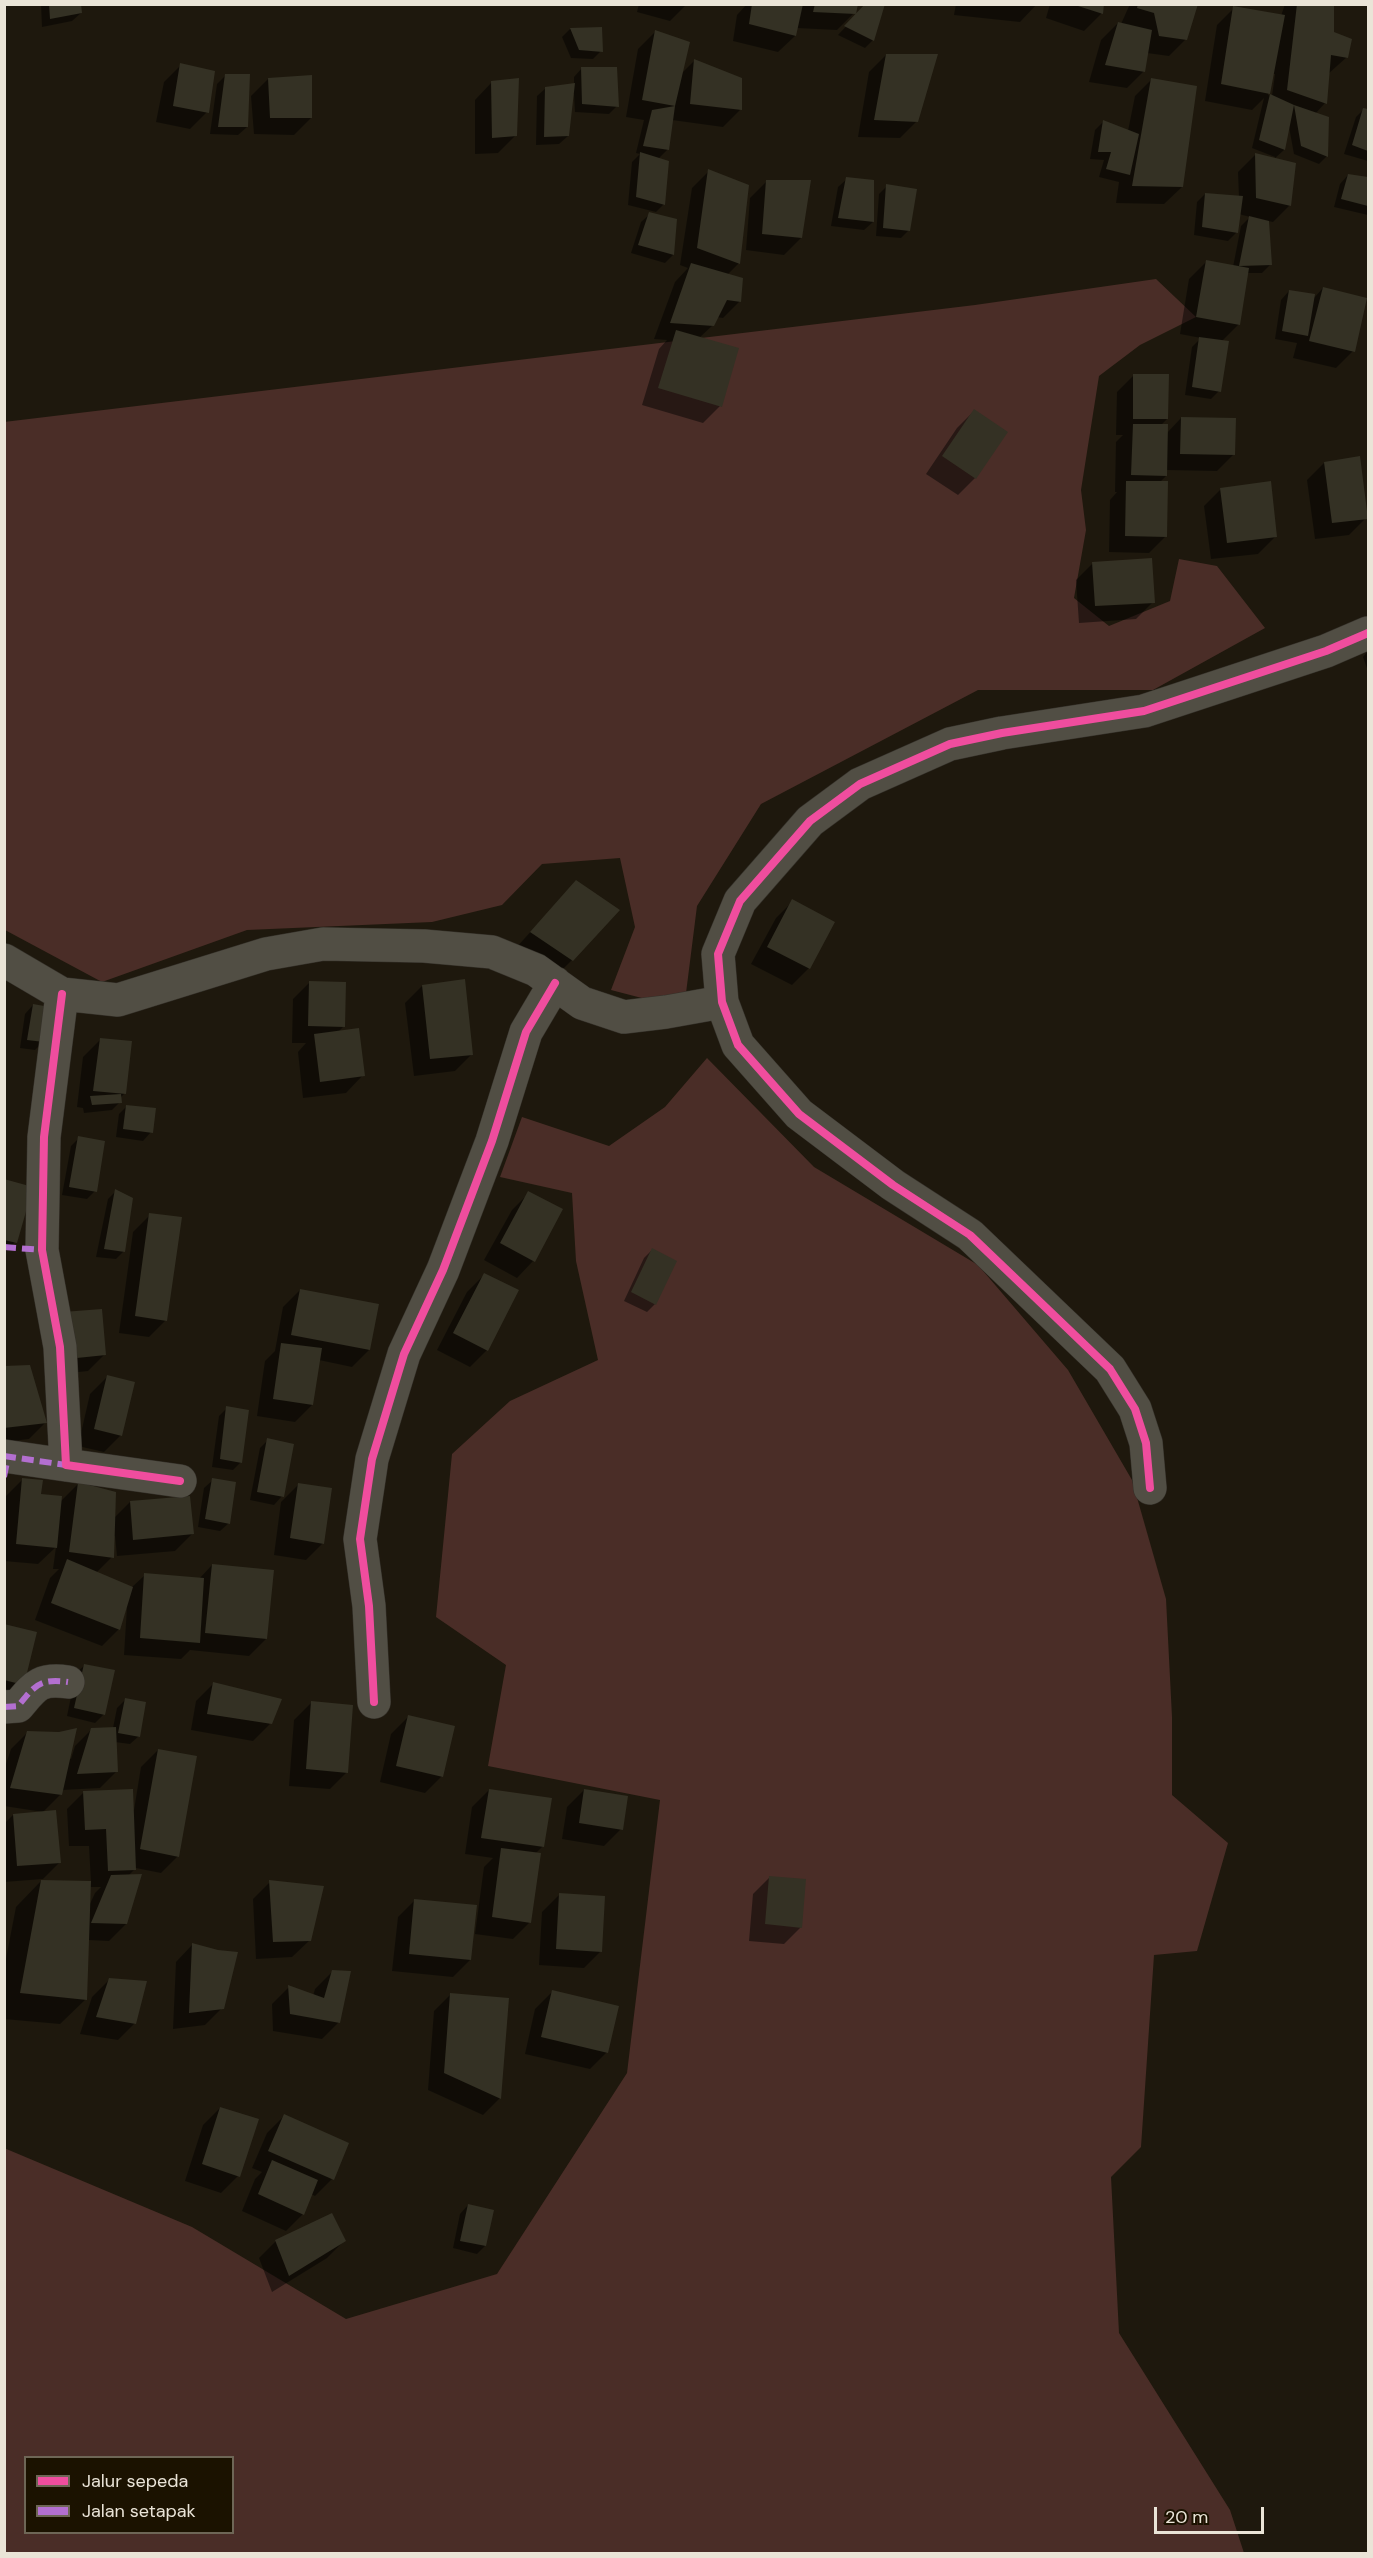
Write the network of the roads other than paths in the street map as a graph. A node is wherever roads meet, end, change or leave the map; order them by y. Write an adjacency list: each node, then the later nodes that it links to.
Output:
1 (1368, 633): 5 (street)
2 (4, 960): 4 (street)
3 (555, 983): 4 (street); 5 (street); 11 (street)
4 (62, 994): 7 (street)
5 (722, 1002): 9 (street)
6 (6, 1463): 7 (street)
7 (66, 1465): 8 (street)
8 (180, 1481)
9 (1150, 1488)
10 (68, 1682): 12 (street)
11 (374, 1702)
12 (4, 1707)

